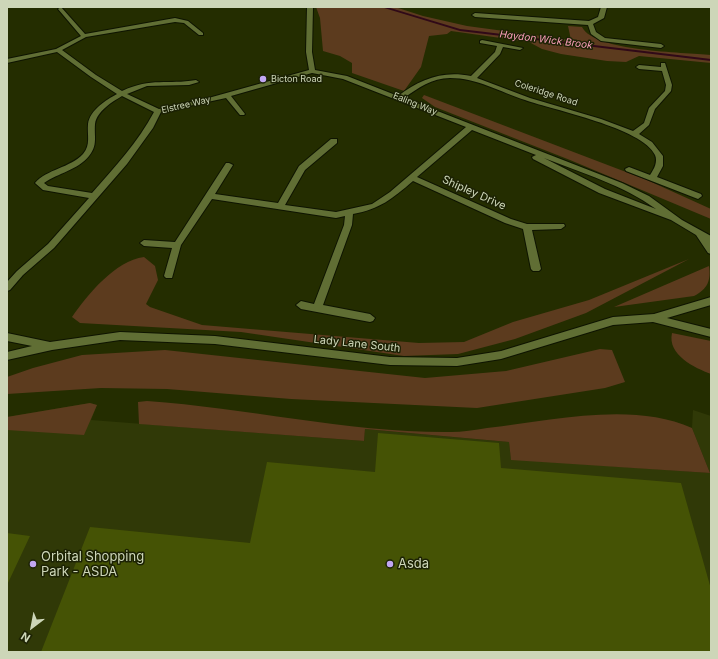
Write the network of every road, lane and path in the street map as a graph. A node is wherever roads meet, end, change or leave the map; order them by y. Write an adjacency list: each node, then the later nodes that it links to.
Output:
1 (310, 7): 15 (street)
2 (604, 7): 5 (street)
3 (61, 9): 7 (street)
4 (475, 15): 5 (street)
5 (590, 23): 10 (street)
6 (201, 34): 7 (street)
7 (84, 36): 12 (street)
8 (482, 42): 9 (street)
9 (500, 46): 11 (street); 16 (street)
10 (661, 46)
11 (520, 48)
12 (58, 50): 13 (street); 18 (street)
13 (7, 61)
14 (639, 67): 24 (street)
15 (312, 71): 19 (street, Elstree Way); 20 (street, Ealing Way)
16 (473, 78): 20 (street, Coleridge Road); 24 (street, Coleridge Road)
17 (196, 82): 18 (street)
18 (123, 94): 21 (street); 31 (street)
19 (227, 95): 21 (street, Elstree Way); 22 (street)
20 (399, 98): 23 (street, Ealing Way)
21 (158, 111): 31 (street, Elstree Way)
22 (242, 114)
23 (471, 127): 26 (street, Ealing Way); 29 (street)
24 (634, 134): 30 (street, Coleridge Road)
25 (334, 141): 34 (street)
26 (515, 145): 36 (street, Ealing Way); 36 (street, Ealing Way)
27 (229, 165): 32 (street)
28 (629, 169): 30 (street)
29 (412, 178): 35 (street); 38 (street, Shipley Drive)
30 (652, 178): 33 (street)
31 (94, 196): 45 (street, Elstree Way)
32 (211, 196): 34 (street); 42 (street)
33 (698, 196)
34 (280, 207): 35 (street)
35 (349, 213): 51 (street)
36 (679, 222): 39 (street, Ealing Way)
37 (561, 226): 38 (street, Shipley Drive)
38 (527, 227): 44 (street)
39 (700, 235): 40 (street, Ealing Way); 43 (street, Ealing Way)
40 (711, 240)
41 (144, 243): 42 (street)
42 (177, 245): 46 (street)
43 (711, 251)
44 (536, 269)
45 (20, 273): 47 (street, Elstree Way); 48 (street, Elstree Way)
46 (169, 276)
47 (7, 279)
48 (7, 288)
49 (711, 301): 53 (street, Lady Lane South)
50 (301, 305): 51 (street)
51 (317, 308): 52 (street)
52 (370, 318)
53 (654, 318): 54 (street, Lady Lane South); 56 (street, Lady Lane South)
54 (711, 333)
55 (7, 337): 56 (street, Lady Lane South)
56 (52, 346): 57 (street, Lady Lane South)
57 (7, 356)

